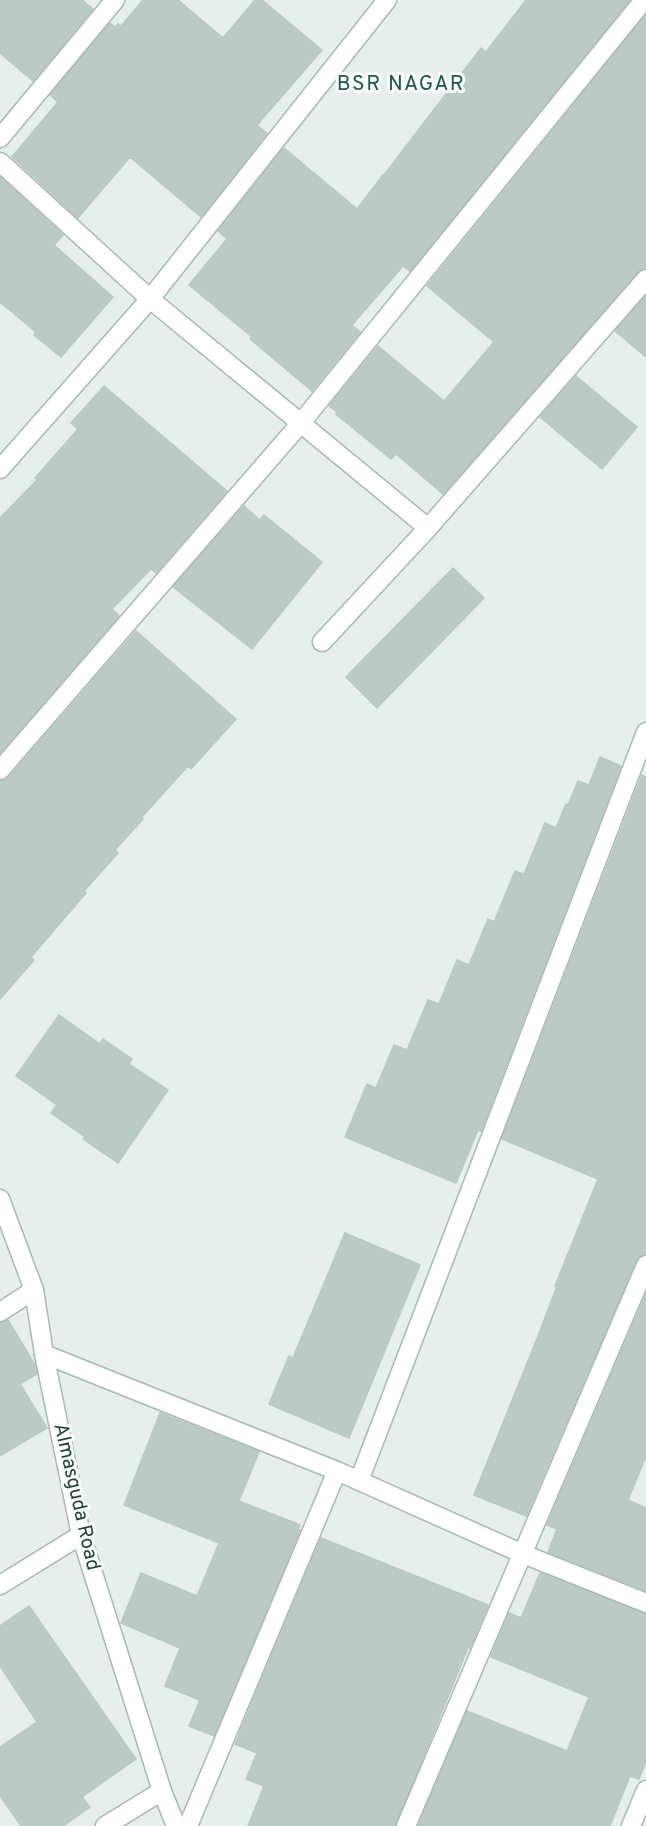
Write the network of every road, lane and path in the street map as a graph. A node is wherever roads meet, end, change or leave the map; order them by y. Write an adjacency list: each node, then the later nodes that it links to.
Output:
1 (115, 0): 4 (street)
2 (387, 0): 7 (street)
3 (644, 0): 8 (street)
4 (0, 138)
5 (0, 162): 7 (street)
6 (646, 279): 10 (street)
7 (150, 299): 8 (street); 9 (street)
8 (300, 424): 10 (street); 13 (street)
9 (0, 469)
10 (428, 528): 11 (street)
11 (322, 642)
12 (646, 732): 20 (street)
13 (0, 770)
14 (0, 1199): 16 (street, Almasguda Road)
15 (646, 1265): 22 (street)
16 (34, 1290): 17 (street); 18 (street, Almasguda Road)
17 (0, 1312)
18 (44, 1354): 19 (street); 21 (street, Almasguda Road)
19 (337, 1471): 20 (street); 29 (street)
20 (359, 1481): 22 (street)
21 (81, 1535): 23 (street); 26 (street, Almasguda Road)
22 (523, 1554): 24 (street); 30 (street)
23 (0, 1585)
24 (646, 1604)
25 (646, 1790): 31 (street)
26 (162, 1791): 27 (street); 28 (street, Almasguda Road)
27 (105, 1826)
28 (176, 1826)
29 (188, 1826)
30 (406, 1826)
31 (631, 1826)

